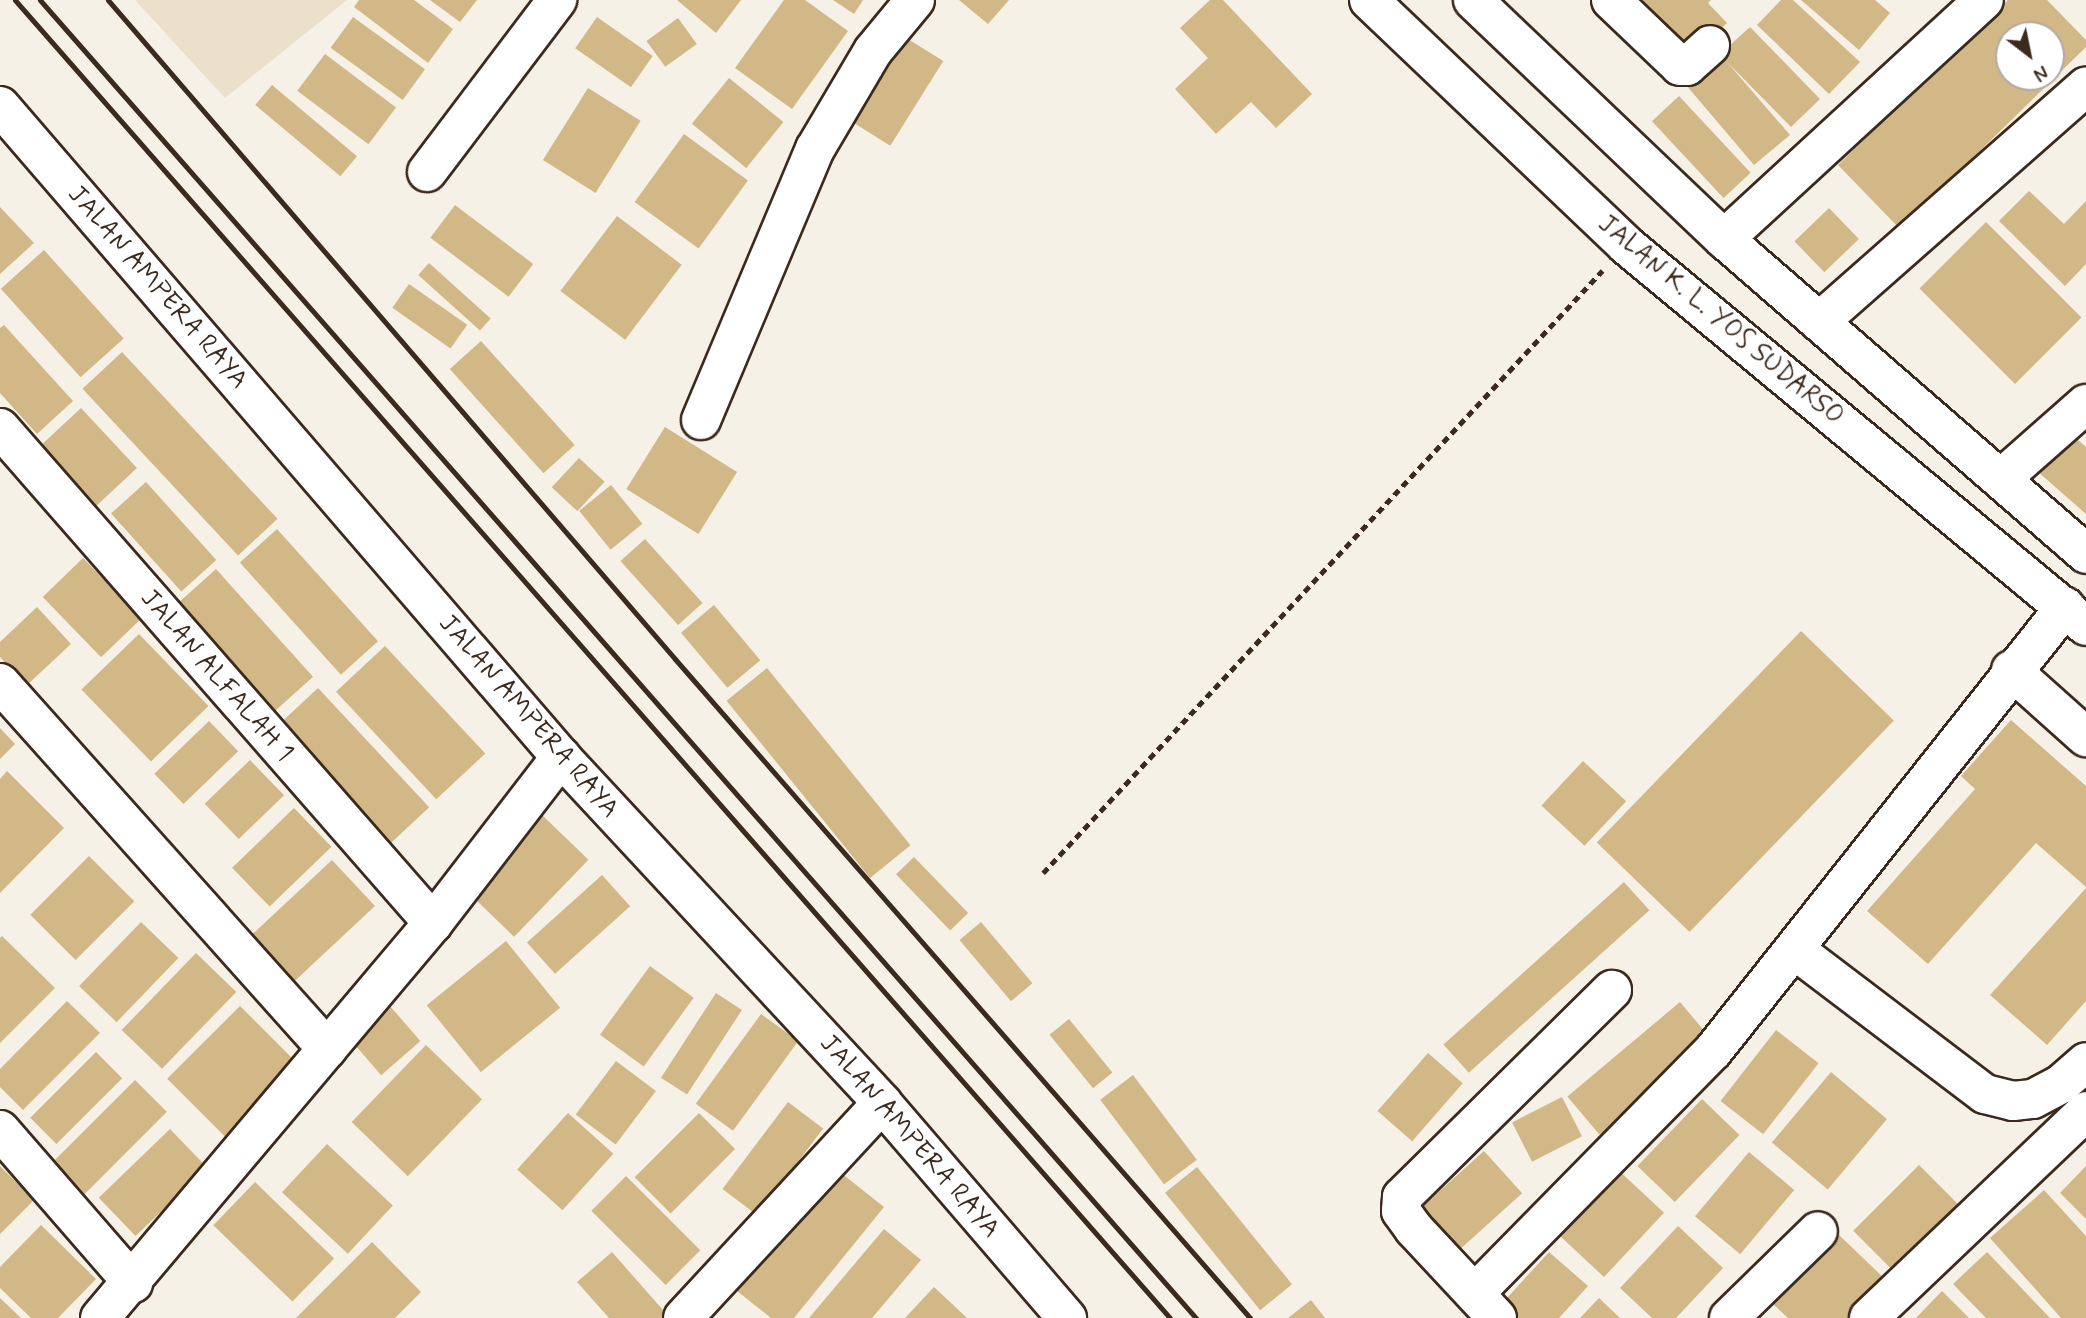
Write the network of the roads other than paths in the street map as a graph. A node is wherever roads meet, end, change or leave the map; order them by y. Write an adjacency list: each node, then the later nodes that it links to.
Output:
1 (557, 0): 10 (street)
2 (915, 0): 14 (street)
3 (1369, 0): 17 (street, JALAN K. L. YOS SUDARSO)
4 (1473, 0): 11 (street)
5 (1611, 0): 7 (street)
6 (1984, 0): 11 (street)
7 (1710, 45)
8 (2086, 88): 12 (street)
9 (0, 106): 23 (street, JALAN AMPERA RAYA)
10 (427, 172)
11 (1724, 239): 12 (street)
12 (1819, 322): 16 (street)
13 (2086, 404): 16 (street)
14 (701, 421)
15 (0, 428): 24 (street, JALAN ALFALAH 1)
16 (2002, 478): 17 (street); 18 (street)
17 (1961, 521): 19 (street, JALAN K. L. YOS SUDARSO)
18 (2086, 554)
19 (2079, 606): 20 (street)
20 (2011, 670): 22 (street); 25 (street)
21 (0, 683): 27 (street)
22 (2086, 737)
23 (561, 757): 24 (street); 29 (street, JALAN AMPERA RAYA)
24 (433, 923): 27 (street)
25 (1795, 950): 28 (street); 34 (street)
26 (1612, 990): 34 (street)
27 (327, 1049): 33 (street)
28 (2086, 1062)
29 (882, 1102): 36 (street); 37 (street, JALAN AMPERA RAYA)
30 (2086, 1111): 39 (street)
31 (0, 1130): 33 (street)
32 (1818, 1231): 38 (street)
33 (133, 1283): 35 (street)
34 (1486, 1306)
35 (100, 1318)
36 (683, 1318)
37 (1067, 1318)
38 (1729, 1318)
39 (1869, 1318)

